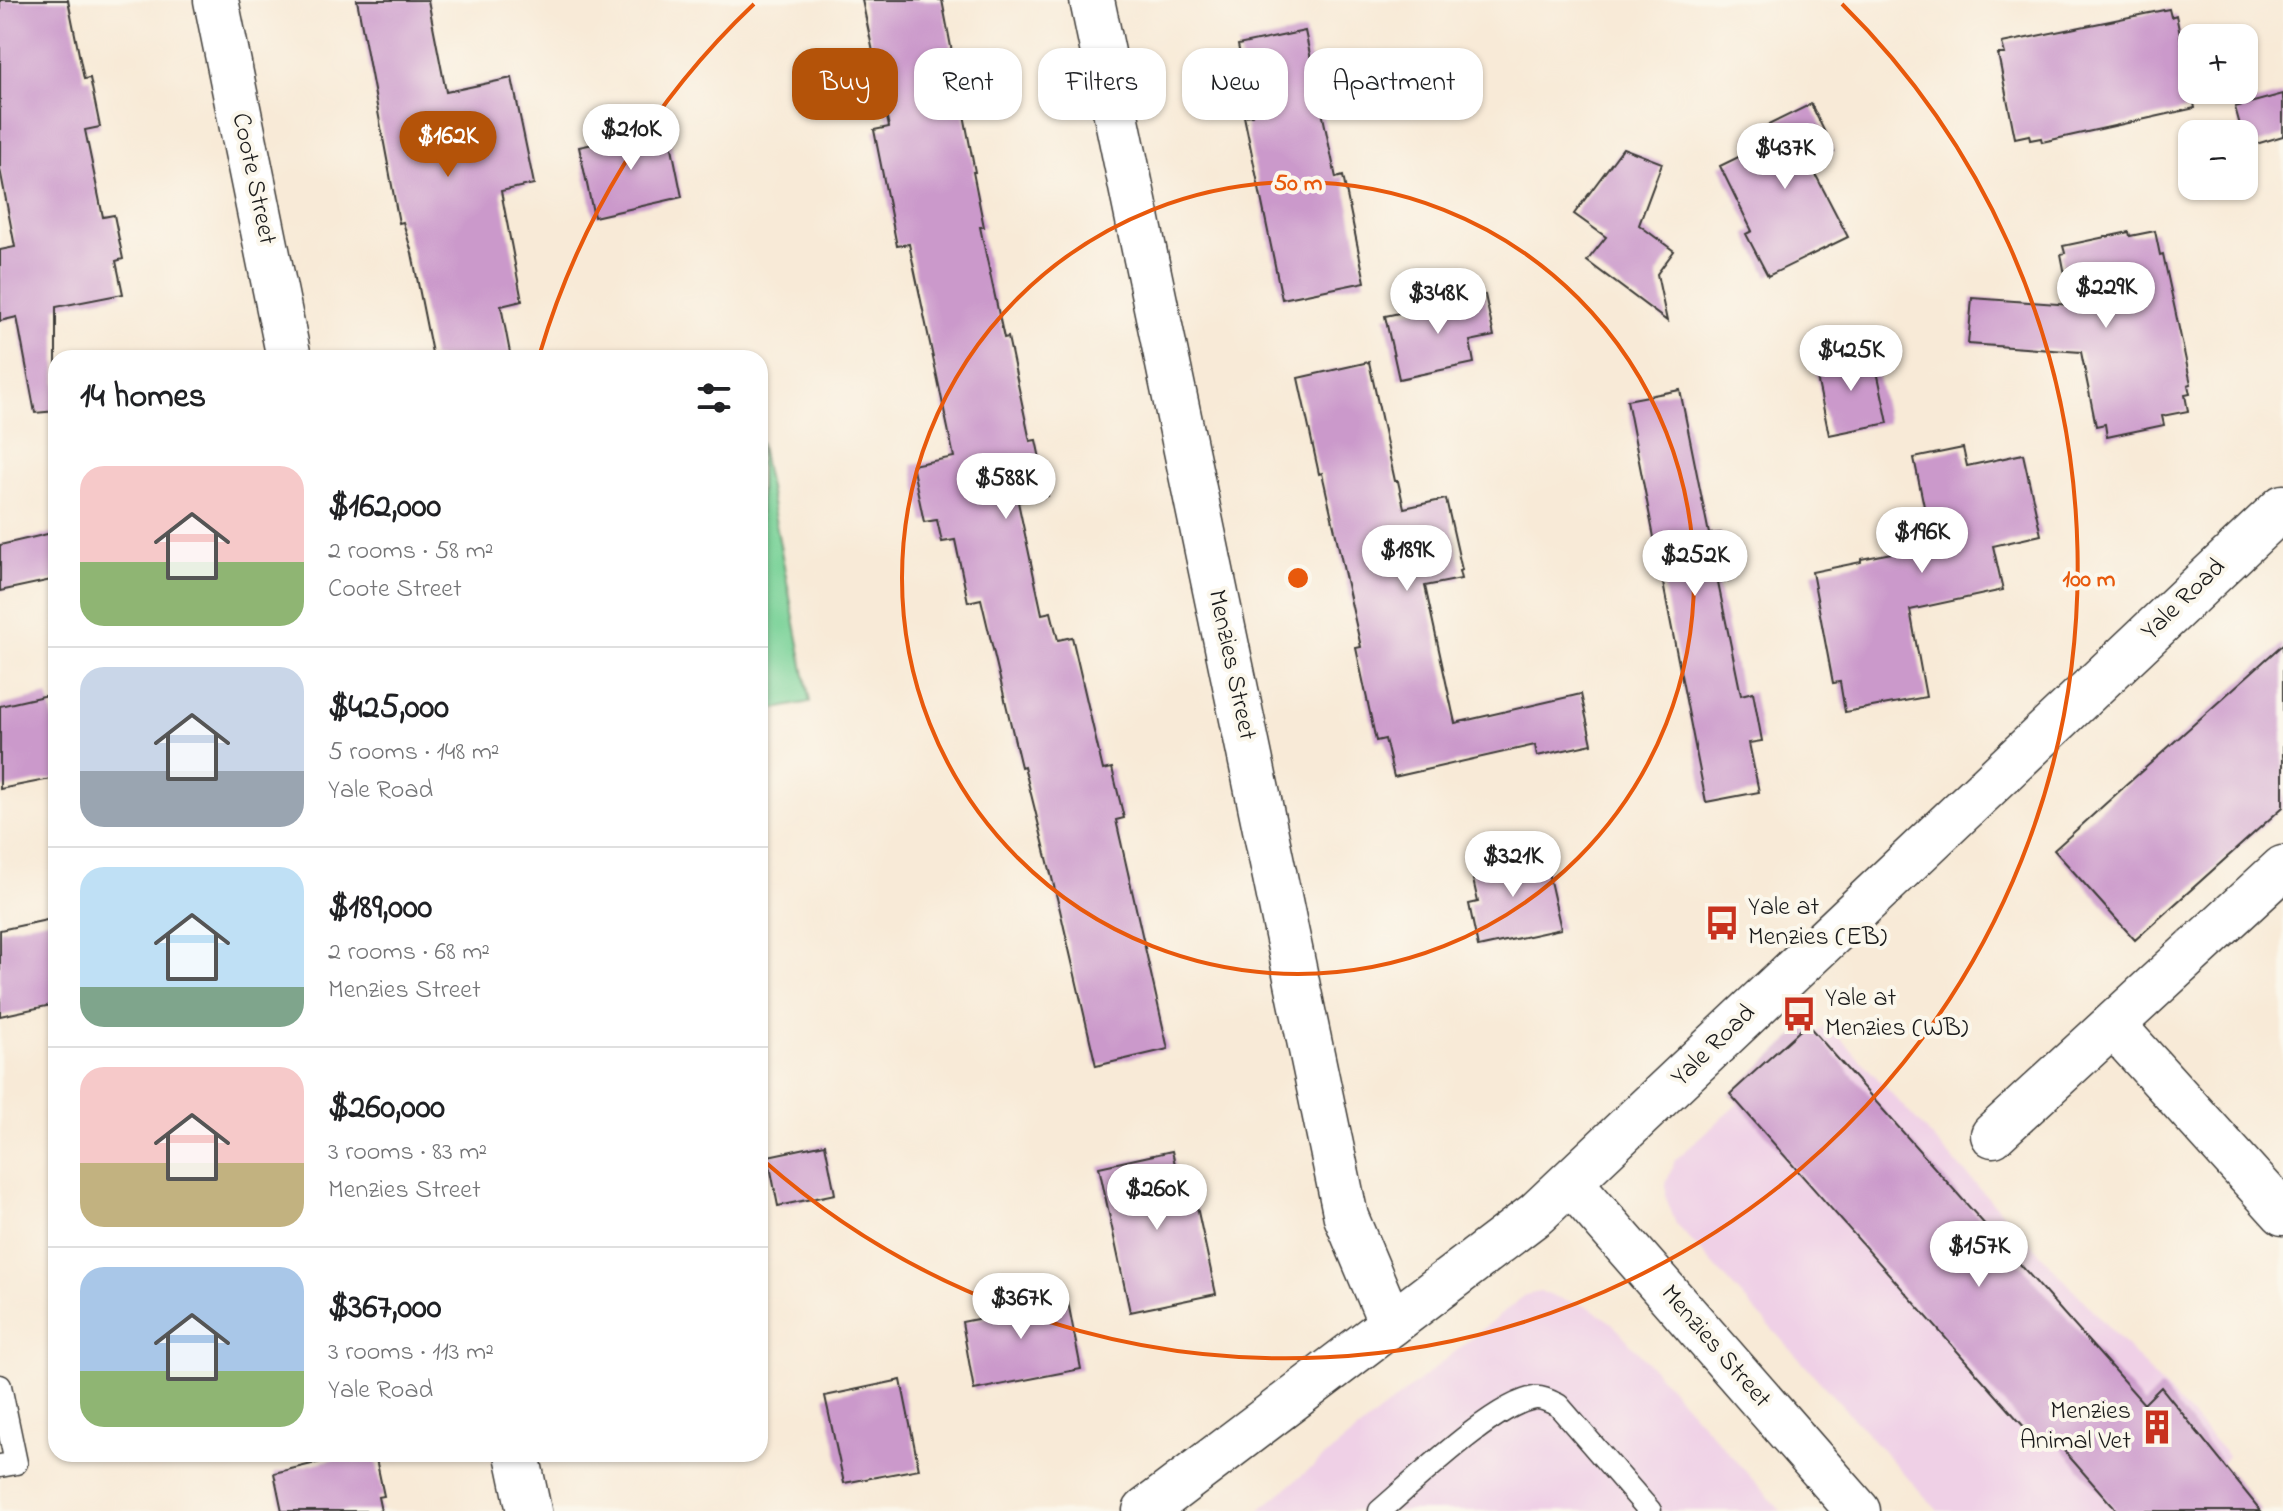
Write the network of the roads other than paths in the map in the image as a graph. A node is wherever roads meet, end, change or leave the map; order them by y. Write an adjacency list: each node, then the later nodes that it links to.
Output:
1 (216, 0): 3 (street, Coote Street)
2 (1092, 0): 10 (street, Menzies Street)
3 (287, 350)
4 (2283, 507): 8 (street, Yale Road)
5 (2283, 868): 6 (street)
6 (2113, 1025): 7 (street); 9 (street)
7 (1993, 1135)
8 (1571, 1183): 10 (street, Yale Road); 18 (street, Menzies Street)
9 (2283, 1213)
10 (1391, 1324): 15 (street, Yale Road)
11 (0, 1386): 13 (lane)
12 (519, 1462): 14 (street)
13 (0, 1466)
14 (529, 1511)
15 (1145, 1511)
16 (1380, 1511): 17 (lane)
17 (1650, 1511)
18 (1858, 1511)

